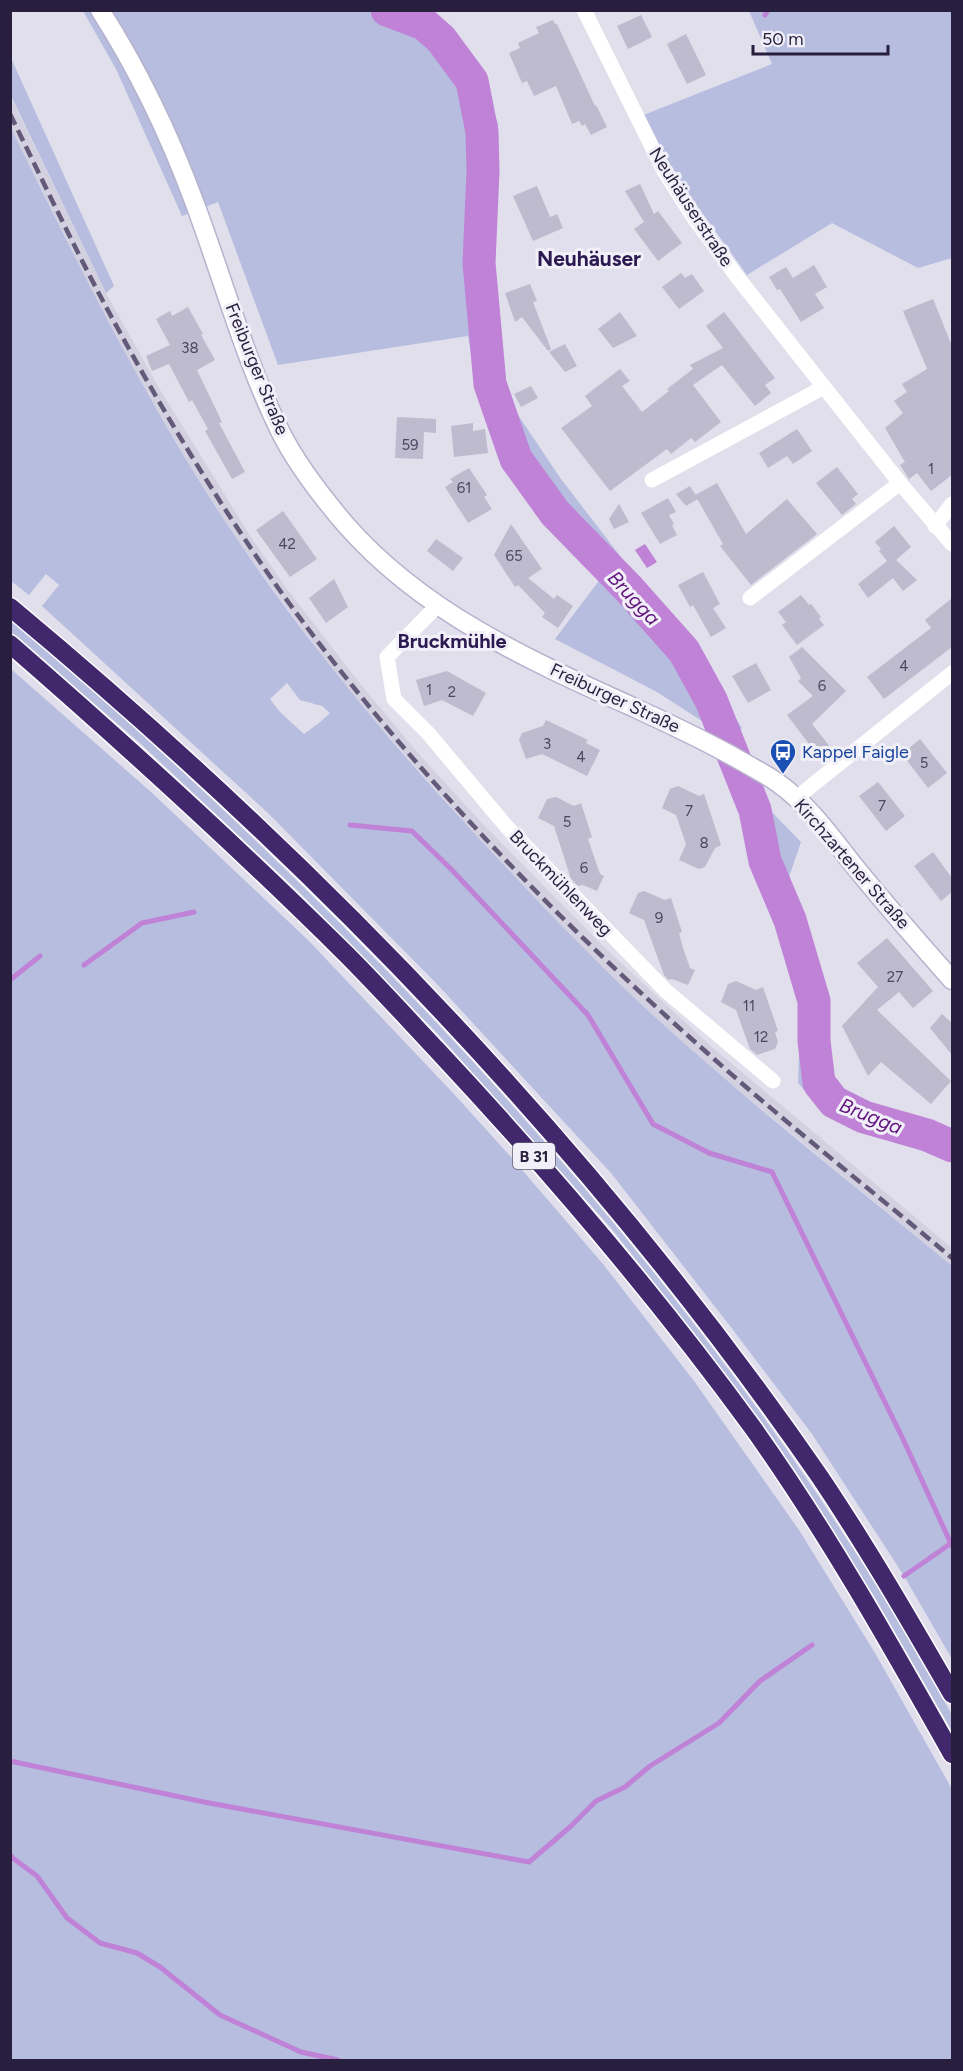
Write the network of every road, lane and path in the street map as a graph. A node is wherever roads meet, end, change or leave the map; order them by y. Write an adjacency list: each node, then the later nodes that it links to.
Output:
1 (99, 10): 10 (street, Freiburger Straße)
2 (584, 10): 3 (street, Neuhäuserstraße)
3 (824, 387): 4 (street); 5 (street, Neuhäuserstraße)
4 (652, 480)
5 (900, 483): 7 (street, Neuhäuserstraße); 9 (street)
6 (952, 504): 7 (street)
7 (935, 526): 8 (street, Neuhäuserstraße)
8 (952, 544)
9 (750, 598)
10 (437, 606): 14 (street, Freiburger Straße); 17 (street, Bruckmühlenweg)
11 (10, 607): 18 (highway, B 31)
12 (10, 644): 19 (highway, B 31)
13 (952, 673): 15 (street)
14 (741, 761): 15 (street, Kirchzartener Straße)
15 (797, 799): 16 (street, Kirchzartener Straße)
16 (952, 980)
17 (773, 1081)
18 (952, 1694)
19 (952, 1754)

